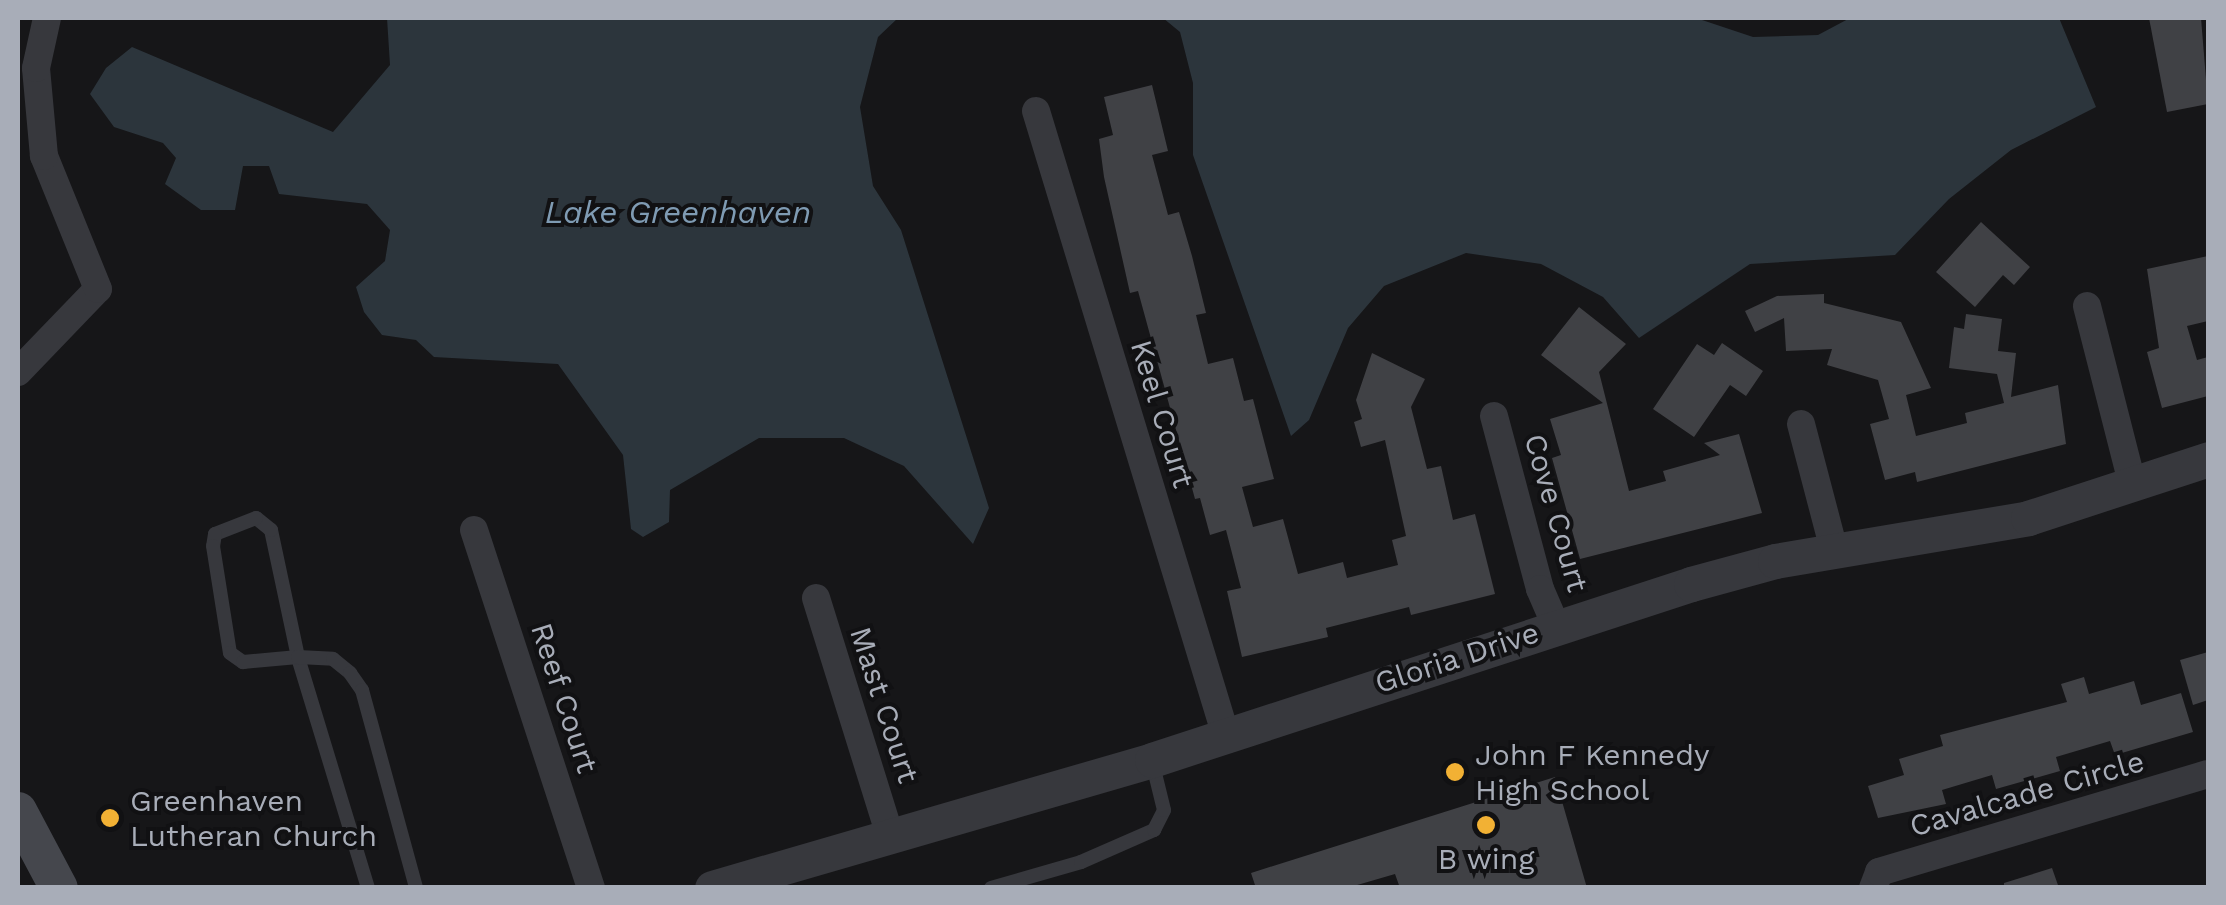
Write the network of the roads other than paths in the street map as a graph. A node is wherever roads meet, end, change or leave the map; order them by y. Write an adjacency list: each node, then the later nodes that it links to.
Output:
1 (47, 18): 4 (street)
2 (1036, 111): 14 (street, Keel Court)
3 (2087, 306): 8 (street)
4 (18, 372)
5 (1494, 416): 12 (street, Cove Court)
6 (1801, 424): 10 (street)
7 (2208, 459): 8 (street, Gloria Drive)
8 (2132, 483): 10 (street, Gloria Drive)
9 (474, 530): 23 (street, Reef Court)
10 (1834, 550): 12 (street, Gloria Drive)
11 (816, 598): 18 (street, Mast Court)
12 (1556, 626): 14 (street, Gloria Drive)
13 (298, 657): 13 (lane); 21 (lane); 22 (lane)
14 (1226, 736): 15 (street, Gloria Drive)
15 (1152, 760): 18 (street, Gloria Drive); 25 (lane)
16 (2208, 774): 26 (street, Cavalcade Circle)
17 (18, 811): 20 (main road)
18 (888, 833): 19 (street, Gloria Drive)
19 (782, 878): 24 (street, Gloria Drive)
20 (59, 888)
21 (368, 888)
22 (416, 888)
23 (591, 888)
24 (712, 888)
25 (990, 888)
26 (1873, 888)

